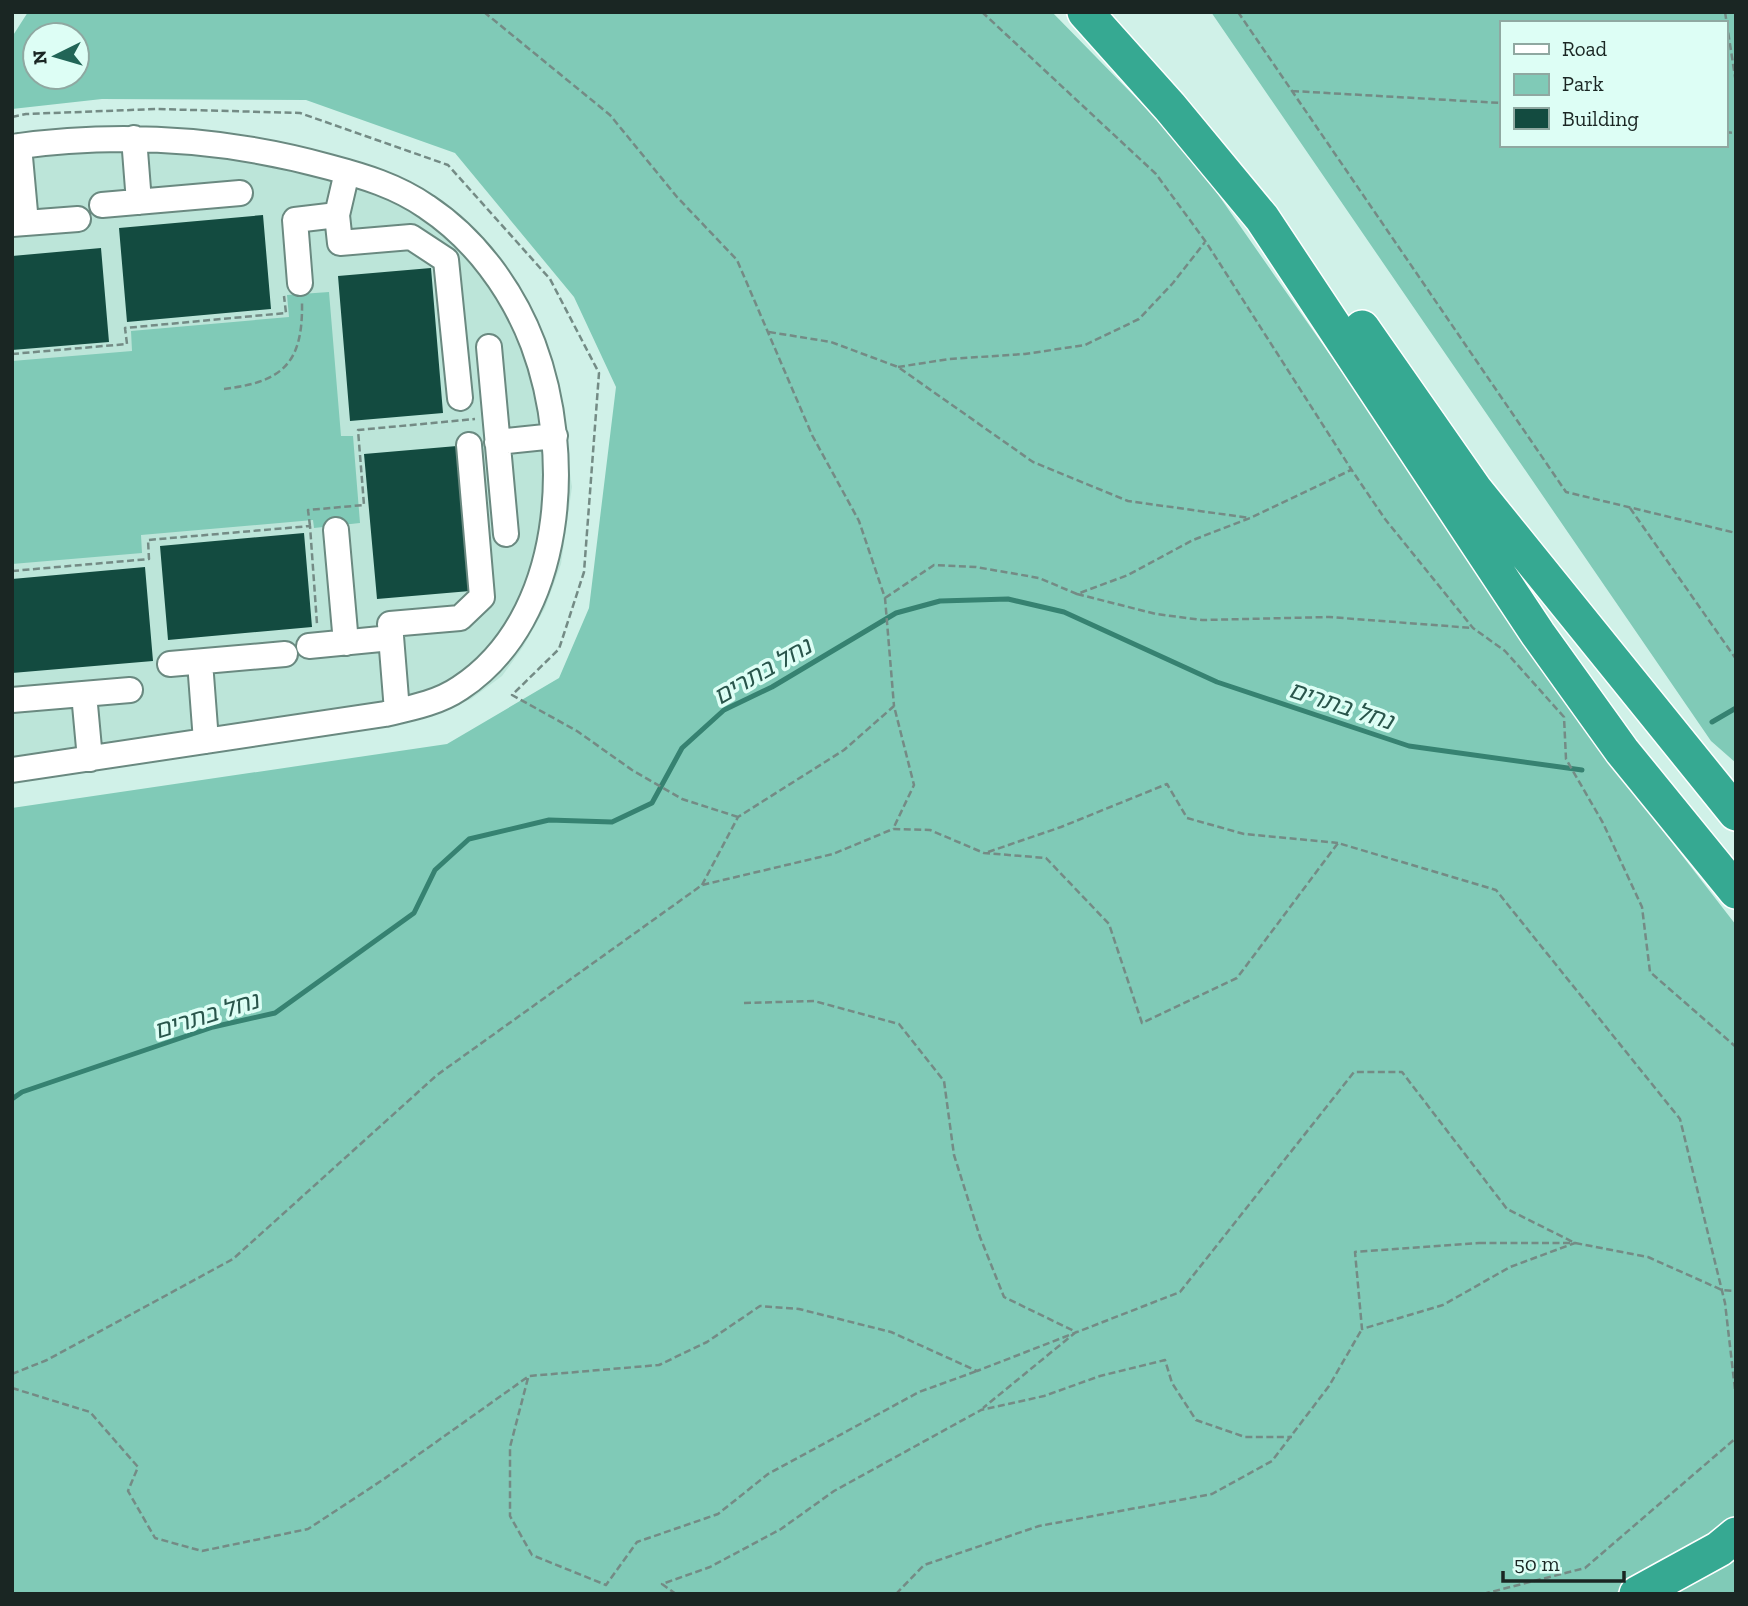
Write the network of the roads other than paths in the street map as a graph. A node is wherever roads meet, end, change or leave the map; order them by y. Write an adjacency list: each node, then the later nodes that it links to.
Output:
1 (1085, 12): 34 (highway)
2 (1109, 12): 33 (highway)
3 (134, 138): 4 (street); 5 (street); 7 (street)
4 (16, 147): 11 (street)
5 (347, 172): 9 (street); 15 (street)
6 (240, 193): 7 (street)
7 (139, 202): 8 (street)
8 (102, 205)
9 (337, 215): 12 (street); 14 (street)
10 (78, 219): 11 (street)
11 (19, 224)
12 (301, 287)
13 (489, 347): 16 (street)
14 (460, 398)
15 (555, 436): 16 (street); 29 (street)
16 (498, 442): 19 (street)
17 (469, 445): 20 (street)
18 (336, 530): 21 (street)
19 (506, 534)
20 (391, 638): 21 (street); 29 (street)
21 (346, 643): 22 (street)
22 (314, 645)
23 (285, 654): 24 (street)
24 (200, 662): 25 (street); 30 (street)
25 (170, 664)
26 (130, 690): 27 (street)
27 (84, 694): 28 (street); 31 (street)
28 (12, 701)
29 (397, 711): 30 (street)
30 (205, 741): 31 (street)
31 (90, 759): 32 (street)
32 (12, 770)
33 (1736, 813)
34 (1736, 891)
35 (1736, 1535): 36 (highway)
36 (1637, 1594)

